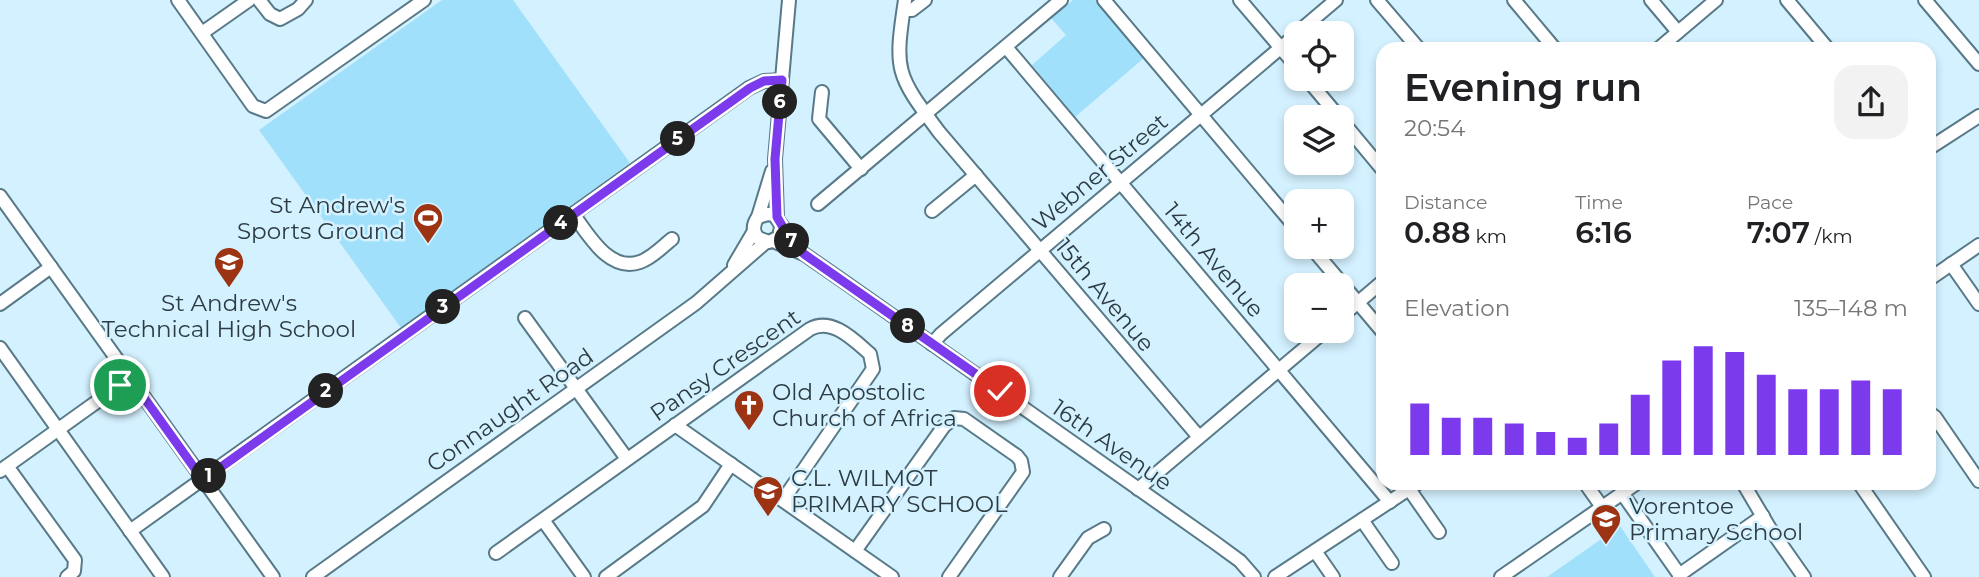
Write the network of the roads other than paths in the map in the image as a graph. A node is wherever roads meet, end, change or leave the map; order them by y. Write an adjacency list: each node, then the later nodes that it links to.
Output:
1 (178, 0): 20 (street)
2 (249, 0): 20 (street)
3 (259, 0): 4 (street)
4 (306, 0)
5 (424, 0): 20 (street)
6 (789, 0): 31 (street)
7 (925, 0): 18 (street)
8 (1061, 0): 27 (street)
9 (1104, 0): 36 (street)
10 (1240, 0): 28 (street)
11 (1336, 0): 19 (street, Webner Street)
12 (1377, 0): 22 (street)
13 (1514, 0): 23 (street)
14 (1651, 0): 21 (street)
15 (1717, 0): 21 (street)
16 (1787, 0): 25 (street)
17 (1925, 0): 30 (street)
18 (904, 5): 35 (street, 15th Avenue)
19 (1311, 21)
20 (202, 33)
21 (1678, 33): 24 (street)
22 (1413, 42)
23 (1549, 42)
24 (1667, 42)
25 (1822, 42)
26 (1284, 44): 28 (street, Webner Street)
27 (1006, 47): 35 (street); 44 (street, 14th Avenue)
28 (1280, 47): 29 (street); 36 (street, Webner Street)
29 (1284, 52)
30 (1979, 64)
31 (782, 80): 40 (street); 48 (street)
32 (1317, 91): 34 (street)
33 (822, 92): 42 (street)
34 (1329, 105)
35 (926, 114): 42 (street); 43 (street, 15th Avenue)
36 (1200, 115): 44 (street, Webner Street); 49 (street)
37 (1979, 116): 39 (street)
38 (1354, 135): 41 (street)
39 (1936, 144)
40 (775, 159): 50 (street); 51 (street)
41 (1376, 162)
42 (861, 169): 46 (street)
43 (976, 175): 47 (street); 56 (street, 15th Avenue)
44 (1121, 182): 56 (street, Webner Street); 73 (street, 14th Avenue)
45 (0, 196): 60 (street)
46 (818, 204)
47 (932, 211)
48 (573, 214): 53 (street); 83 (street)
49 (1284, 214)
50 (758, 217): 51 (street); 52 (street)
51 (779, 222): 54 (street); 57 (street, 16th Avenue)
52 (754, 231): 54 (street); 61 (street, Connaught Road)
53 (672, 239)
54 (769, 241): 57 (street, 16th Avenue); 61 (street, Connaught Road)
55 (1979, 245): 59 (street)
56 (1040, 250): 71 (street, Webner Street); 79 (street, 15th Avenue)
57 (804, 254): 71 (street, 16th Avenue)
58 (1321, 259): 64 (street)
59 (1951, 264): 62 (street); 66 (street)
60 (51, 267): 65 (street); 74 (street)
61 (729, 274): 75 (street, Connaught Road)
62 (1936, 274)
63 (1376, 287): 64 (street)
64 (1358, 303): 67 (street); 69 (street)
65 (0, 304)
66 (1979, 304)
67 (1354, 306)
68 (525, 318): 75 (street)
69 (1376, 324)
70 (1310, 343): 73 (street)
71 (932, 344): 86 (street, 16th Avenue)
72 (0, 348): 78 (street)
73 (1279, 369): 79 (street); 85 (street, 14th Avenue)
74 (130, 378): 78 (street); 83 (street)
75 (575, 389): 80 (street); 112 (street, Connaught Road)
76 (1936, 418): 84 (street)
77 (675, 425): 80 (street, Pansy Crescent); 81 (street); 95 (street, Pansy Crescent)
78 (58, 429): 82 (street); 102 (street)
79 (1199, 438): 86 (street)
80 (627, 459): 99 (street, Pansy Crescent)
81 (731, 464): 95 (street); 114 (street)
82 (4, 468): 109 (street)
83 (203, 480): 102 (street); 111 (street)
84 (1979, 481)
85 (1376, 485)
86 (1138, 489): 118 (street, 16th Avenue)
87 (1380, 490): 96 (street, 14th Avenue)
88 (1408, 490): 96 (street)
89 (1416, 490): 103 (street)
90 (1590, 490): 97 (street)
91 (1626, 490): 94 (street)
92 (1747, 490): 98 (street)
93 (1864, 490): 123 (street)
94 (1622, 493): 97 (street); 108 (street)
95 (783, 500): 104 (street)
96 (1390, 502): 100 (street)
97 (1602, 507): 121 (street)
98 (1763, 516): 108 (street); 122 (street)
99 (543, 520): 106 (street, Pansy Crescent); 113 (street)
100 (1362, 520): 105 (street); 107 (street)
101 (1104, 529): 117 (street)
102 (130, 531): 110 (street)
103 (1439, 532)
104 (855, 551): 115 (street); 116 (street)
105 (1315, 551): 119 (street); 120 (street)
106 (496, 553)
107 (1392, 563)
108 (1680, 576)
109 (67, 577)
110 (163, 577)
111 (273, 577)
112 (313, 577)
113 (584, 577)
114 (606, 577)
115 (892, 577)
116 (949, 577)
117 (1060, 577)
118 (1254, 577)
119 (1275, 577)
120 (1333, 577)
121 (1501, 577)
122 (1804, 577)
123 (1924, 577)

